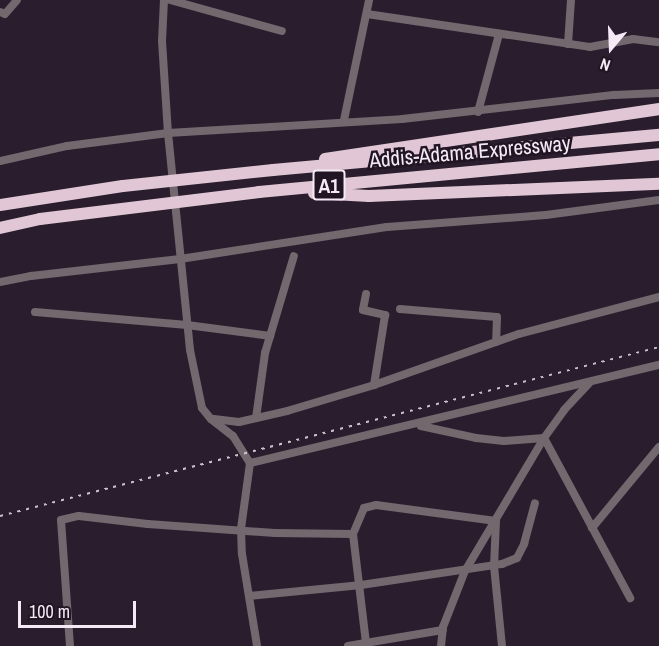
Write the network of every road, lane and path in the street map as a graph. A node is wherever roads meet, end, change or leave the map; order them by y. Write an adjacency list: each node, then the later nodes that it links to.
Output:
1 (17, 0): 6 (street)
2 (164, 0): 16 (street)
3 (170, 0): 8 (street)
4 (369, 0): 7 (street)
5 (571, 0): 11 (street)
6 (0, 12)
7 (367, 14): 9 (street); 15 (street)
8 (282, 31)
9 (499, 34): 11 (street); 14 (street)
10 (659, 42): 11 (street)
11 (568, 44)
12 (659, 93): 14 (street)
13 (659, 110): 20 (highway)
14 (478, 112): 15 (street)
15 (345, 120): 16 (street)
16 (168, 133): 19 (street); 27 (street)
17 (659, 135): 20 (highway, Addis-Adama Expressway / A1)
18 (659, 154): 22 (highway, Addis-Adama Expressway / A1)
19 (0, 161)
20 (273, 170): 24 (highway, Addis-Adama Expressway / A1)
21 (659, 184): 22 (highway)
22 (276, 190): 25 (highway, Addis-Adama Expressway / A1)
23 (659, 200): 27 (street)
24 (0, 205)
25 (0, 228)
26 (294, 256): 34 (street)
27 (180, 259): 28 (street); 33 (street)
28 (0, 282)
29 (366, 294): 38 (street)
30 (659, 297): 35 (street)
31 (400, 309): 35 (street)
32 (35, 312): 33 (street)
33 (187, 325): 34 (street); 40 (street)
34 (270, 336): 39 (street)
35 (496, 342): 38 (street)
36 (659, 365): 37 (street)
37 (589, 384): 41 (street); 42 (street)
38 (374, 385): 39 (street)
39 (256, 418): 40 (street)
40 (211, 419): 44 (street)
41 (414, 425): 42 (street); 44 (street)
42 (544, 438): 46 (street); 47 (street)
43 (659, 447): 47 (street)
44 (250, 463): 48 (street)
45 (536, 503): 50 (street)
46 (496, 521): 49 (street); 50 (street); 51 (street)
47 (592, 528): 54 (street)
48 (241, 529): 49 (street); 53 (street); 57 (street)
49 (353, 534): 52 (street)
50 (494, 566): 51 (street); 61 (street)
51 (465, 571): 52 (street); 55 (street)
52 (361, 585): 53 (street); 56 (street)
53 (249, 597): 58 (street)
54 (630, 597)
55 (443, 630): 56 (street); 60 (street)
56 (372, 644): 59 (street)
57 (70, 646)
58 (257, 646)
59 (348, 646)
60 (441, 646)
61 (502, 646)

